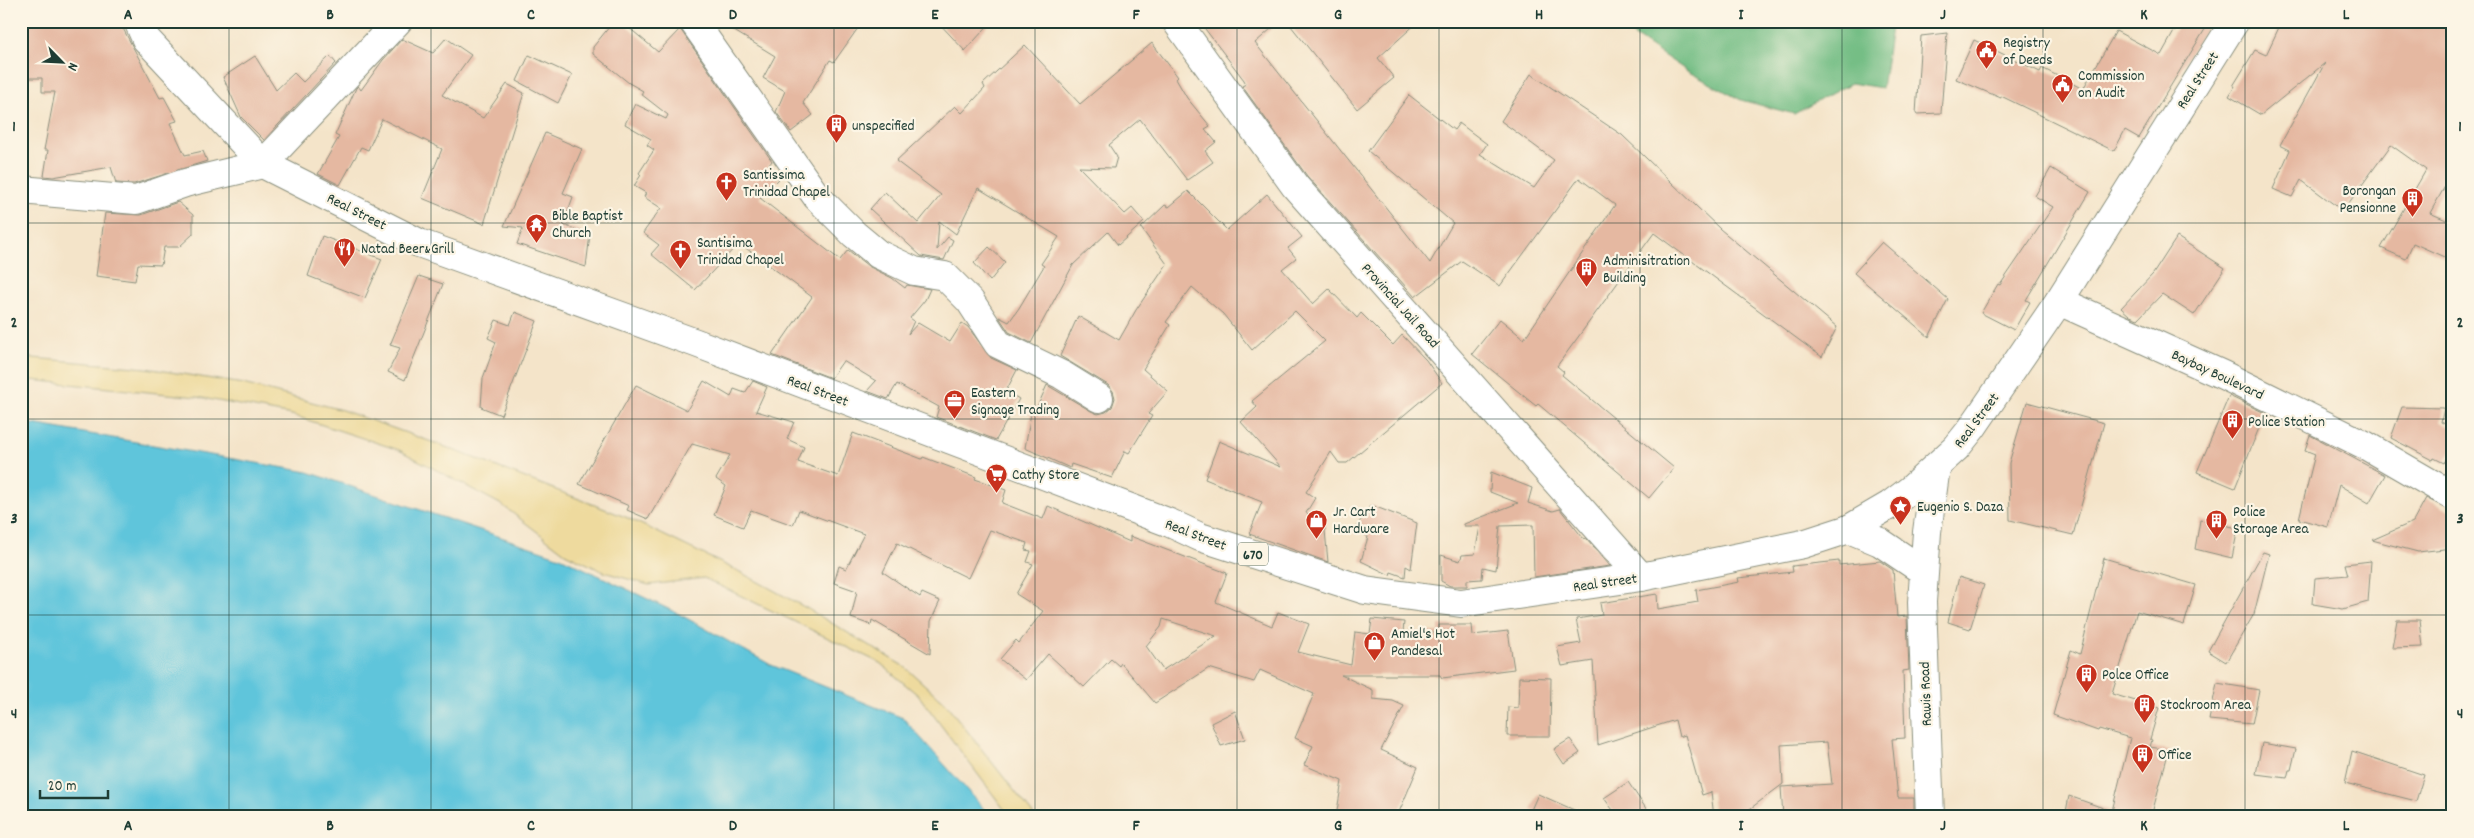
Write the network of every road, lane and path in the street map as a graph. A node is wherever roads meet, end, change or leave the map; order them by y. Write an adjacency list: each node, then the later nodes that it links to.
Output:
1 (138, 21): 6 (street, Real Street / 670)
2 (398, 21): 6 (street)
3 (693, 21): 9 (street)
4 (1176, 21): 14 (street, Provincial Jail Road)
5 (2235, 21): 8 (street, Real Street / 670)
6 (263, 164): 7 (street); 14 (street, Real Street / 670)
7 (21, 190)
8 (2060, 301): 10 (street, Real Street / 670); 11 (street, Baybay Boulevard)
9 (1099, 398)
10 (1936, 467): 12 (street, Real Street / 670); 13 (street, Rawis Road)
11 (2453, 496)
12 (1849, 529): 13 (street); 14 (street, Real Street / 670)
13 (1923, 571): 15 (street, Rawis Road)
14 (1641, 577)
15 (1930, 817)

